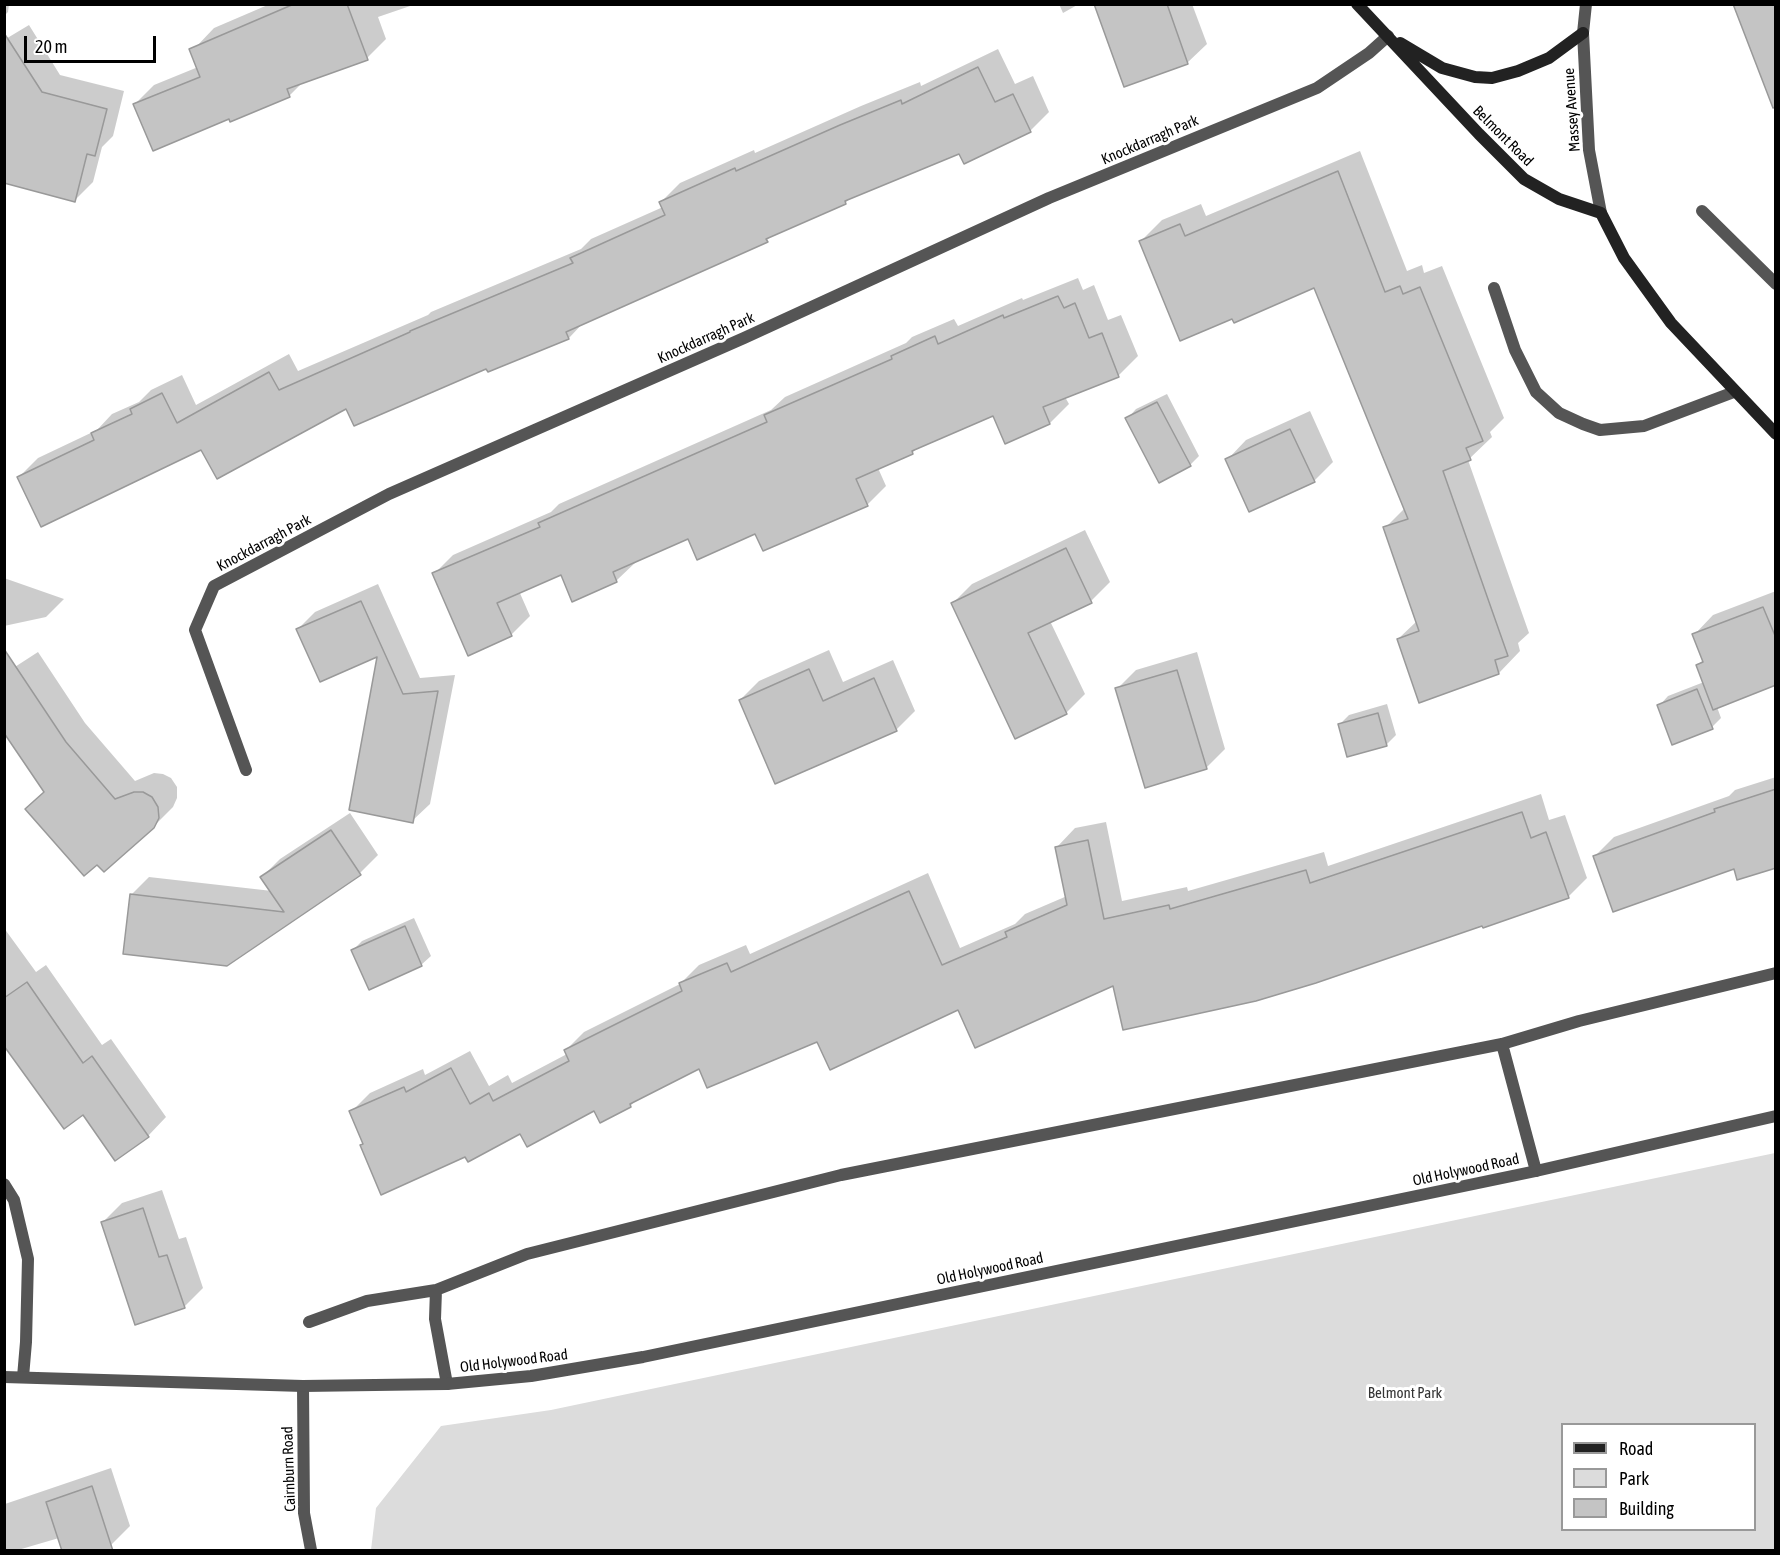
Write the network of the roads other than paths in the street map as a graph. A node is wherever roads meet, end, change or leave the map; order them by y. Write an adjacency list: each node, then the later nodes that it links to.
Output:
1 (1357, 4): 4 (main road, Belmont Road)
2 (1586, 4): 3 (street, Massey Avenue)
3 (1583, 33): 4 (main road); 6 (street, Massey Avenue)
4 (1388, 36): 6 (main road, Belmont Road); 11 (street, Knockdarragh Park)
5 (1702, 211): 7 (street)
6 (1601, 213): 9 (main road)
7 (1776, 284)
8 (1494, 288): 9 (street)
9 (1734, 392): 10 (main road)
10 (1776, 434)
11 (246, 770)
12 (1776, 974): 13 (street)
13 (1502, 1044): 15 (street, Old Holywood Road); 17 (street)
14 (1776, 1116): 15 (street, Old Holywood Road)
15 (1536, 1171): 21 (street, Old Holywood Road)
16 (4, 1184): 20 (street)
17 (436, 1290): 18 (street); 21 (street, Old Holywood Road)
18 (309, 1322)
19 (4, 1377): 20 (street, Old Holywood Road)
20 (22, 1377): 22 (street, Old Holywood Road)
21 (447, 1384): 22 (street, Old Holywood Road)
22 (303, 1386): 23 (street, Cairnburn Road)
23 (311, 1551)

